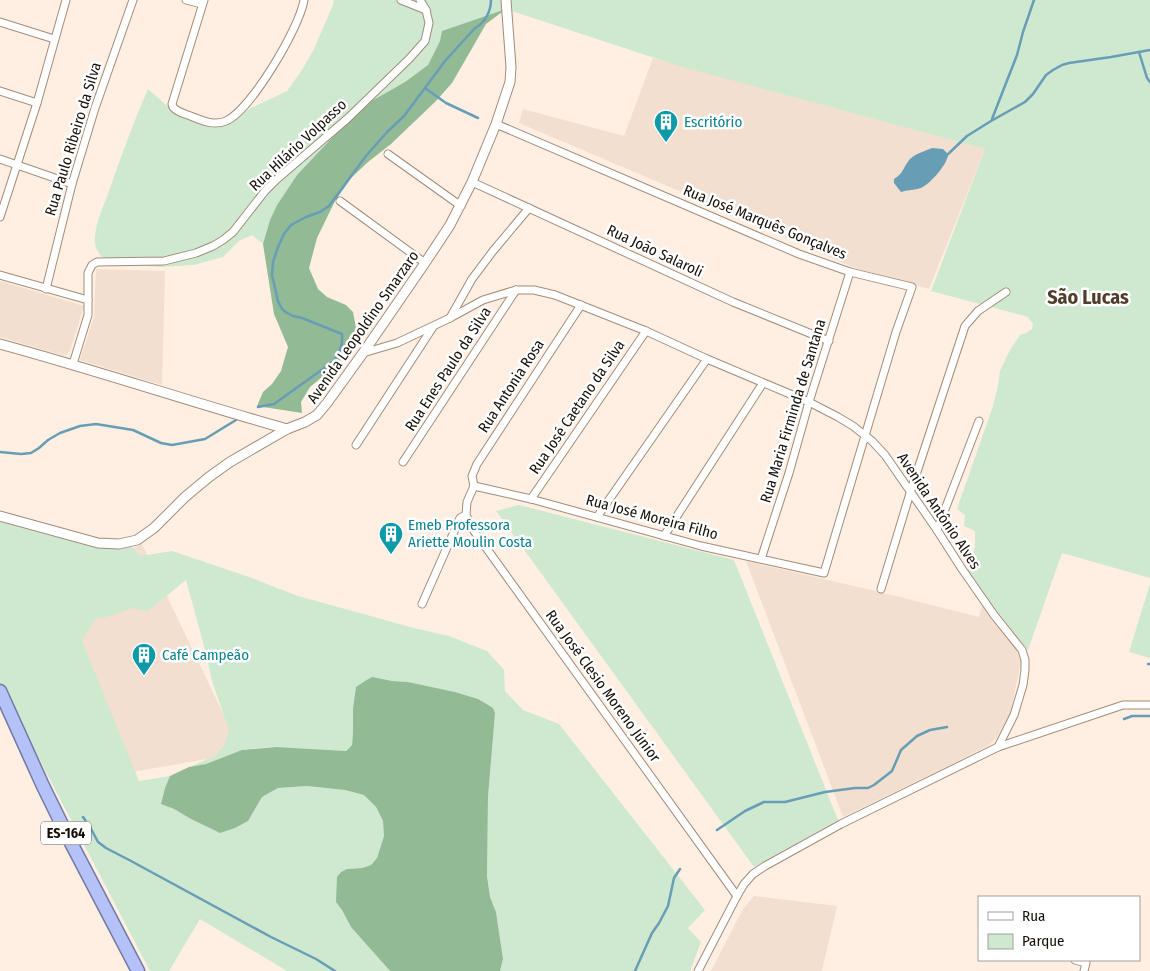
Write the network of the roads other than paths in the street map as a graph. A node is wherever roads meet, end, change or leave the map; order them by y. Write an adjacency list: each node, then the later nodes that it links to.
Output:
1 (66, 0): 11 (street)
2 (133, 0): 19 (street, Rua Paulo Ribeiro da Silva)
3 (186, 0): 8 (street)
4 (304, 0): 8 (street)
5 (401, 0): 9 (street)
6 (420, 0): 9 (street, Rua Hilário Volpasso)
7 (506, 0): 14 (street, Avenida Leopoldino Smarzaro)
8 (203, 2)
9 (426, 10): 30 (street, Rua Hilário Volpasso)
10 (0, 22): 11 (street)
11 (54, 39): 13 (street)
12 (0, 90): 13 (street)
13 (37, 103): 17 (street)
14 (496, 124): 18 (street, Avenida Leopoldino Smarzaro); 25 (street, Rua José Marquês Gonçalves)
15 (388, 154): 21 (street)
16 (0, 159): 17 (street)
17 (16, 164): 19 (street); 23 (street)
18 (472, 182): 21 (street, Avenida Leopoldino Smarzaro); 22 (street, Rua João Salaroli)
19 (72, 184): 27 (street, Rua Paulo Ribeiro da Silva)
20 (340, 201): 24 (street)
21 (461, 206): 24 (street, Avenida Leopoldino Smarzaro)
22 (529, 208): 32 (street); 35 (street, Rua João Salaroli)
23 (0, 217)
24 (426, 263): 37 (street, Avenida Leopoldino Smarzaro)
25 (850, 272): 35 (street, Rua Maria Firminda de Santana); 44 (street, Rua José Marquês Gonçalves)
26 (0, 275): 27 (street)
27 (46, 288): 30 (street)
28 (516, 290): 31 (street, Avenida Antônio Alves); 32 (street, Avenida Antônio Alves); 46 (street, Rua Enes Paulo da Silva)
29 (1006, 292): 48 (street)
30 (88, 300): 39 (street, Rua Hilário Volpasso)
31 (581, 305): 34 (street, Avenida Antônio Alves); 47 (street, Rua Antonia Rosa)
32 (450, 318): 33 (street, Avenida Antônio Alves)
33 (433, 327): 37 (street, Avenida Antônio Alves); 45 (street)
34 (646, 331): 38 (street, Avenida Antônio Alves); 49 (street, Rua José Caetano da Silva)
35 (829, 341): 41 (street, Rua Maria Firminda de Santana)
36 (0, 344): 39 (street)
37 (363, 354): 43 (street, Avenida Leopoldino Smarzaro)
38 (707, 359): 40 (street, Avenida Antônio Alves); 51 (street)
39 (73, 364): 43 (street)
40 (763, 383): 41 (street, Avenida Antônio Alves); 54 (street)
41 (808, 402): 44 (street, Avenida Antônio Alves); 55 (street, Rua Maria Firminda de Santana)
42 (979, 421): 53 (street)
43 (287, 429): 52 (street, Avenida Leopoldino Smarzaro)
44 (864, 436): 48 (street, Avenida Antônio Alves); 55 (street, Rua José Moreira Filho)
45 (356, 445)
46 (403, 462)
47 (474, 486): 49 (street, Rua José Moreira Filho); 50 (street)
48 (910, 490): 53 (street, Avenida Antônio Alves); 56 (street)
49 (531, 499): 51 (street, Rua José Moreira Filho)
50 (466, 515): 57 (street); 61 (street, Rua José Clesio Moreno Júnior)
51 (597, 517): 54 (street, Rua José Moreira Filho)
52 (3, 519)
53 (938, 530): 60 (street, Avenida Antônio Alves)
54 (664, 536): 55 (street, Rua José Moreira Filho)
55 (761, 559)
56 (881, 589)
57 (422, 604)
58 (0, 691): 63 (highway, ES-164)
59 (1150, 705): 60 (street)
60 (998, 747): 61 (street)
61 (737, 896): 64 (street)
62 (1079, 961): 65 (street)
63 (138, 971)
64 (698, 971)
65 (1084, 971)

